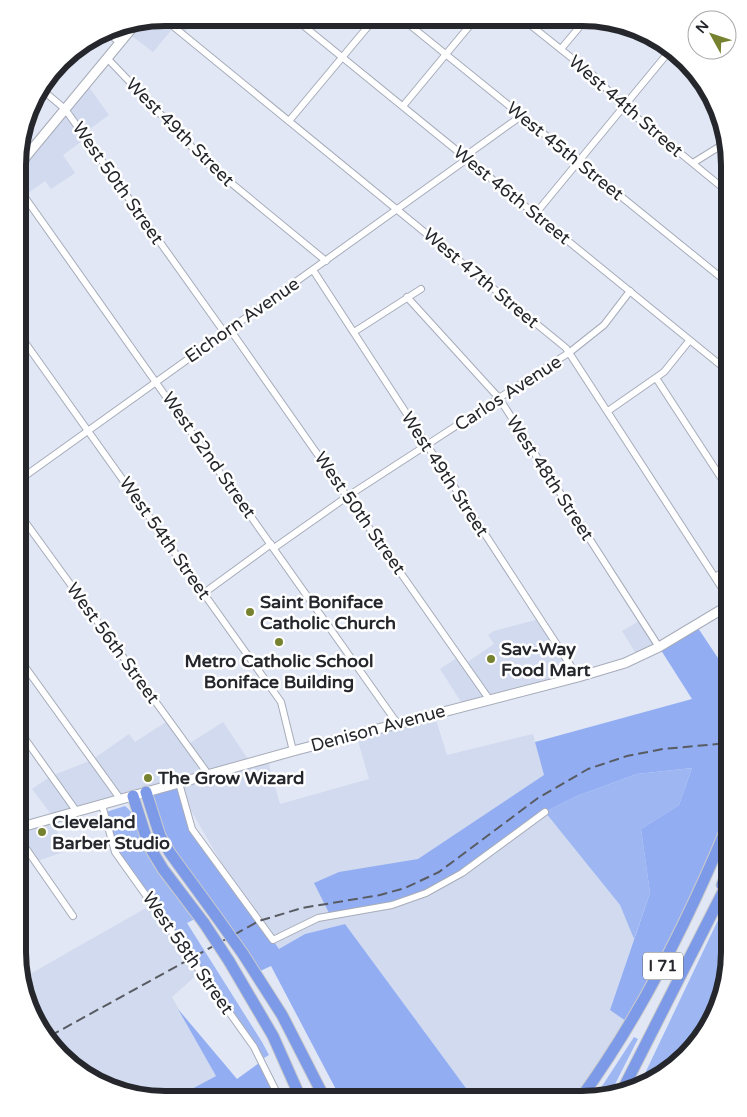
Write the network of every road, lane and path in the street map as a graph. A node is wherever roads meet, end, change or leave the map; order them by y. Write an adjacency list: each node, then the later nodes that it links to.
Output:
1 (173, 26): 21 (street, West 47th Street)
2 (304, 26): 15 (street, West 46th Street)
3 (369, 26): 15 (street)
4 (411, 26): 12 (street, West 45th Street)
5 (469, 26): 12 (street)
6 (532, 26): 11 (street, West 44th Street)
7 (580, 26): 11 (street)
8 (129, 31): 10 (main road)
9 (113, 37): 10 (street)
10 (120, 42): 14 (main road)
11 (561, 49): 18 (street, West 44th Street)
12 (446, 54): 17 (street); 20 (street, West 45th Street)
13 (666, 55): 18 (street)
14 (107, 58): 19 (main road); 31 (street, West 49th Street)
15 (343, 58): 17 (street, West 46th Street); 21 (street)
16 (47, 94): 19 (street, West 50th Street)
17 (403, 106): 24 (street, West 46th Street)
18 (624, 107): 25 (street); 26 (street, West 44th Street)
19 (65, 109): 23 (main road); 37 (street, West 50th Street)
20 (521, 116): 24 (street, Eichorn Avenue); 25 (street, West 45th Street)
21 (289, 121): 29 (street, West 47th Street)
22 (720, 146): 26 (street)
23 (27, 156)
24 (466, 158): 29 (street, Eichorn Avenue); 30 (street, West 46th Street)
25 (579, 162): 30 (street); 33 (street, West 45th Street)
26 (693, 164): 27 (street, West 44th Street)
27 (721, 186)
28 (26, 199): 44 (street, West 52nd Street)
29 (397, 209): 31 (street, Eichorn Avenue); 41 (street, West 47th Street)
30 (536, 213): 35 (street, West 46th Street)
31 (326, 261): 32 (street, Eichorn Avenue)
32 (313, 270): 37 (street, Eichorn Avenue); 38 (street, West 49th Street)
33 (721, 277)
34 (421, 289): 36 (street)
35 (630, 291): 39 (street, West 46th Street); 41 (street, Carlos Avenue)
36 (407, 297): 38 (street); 45 (street, West 48th Street)
37 (226, 330): 44 (street, Eichorn Avenue); 51 (street, West 50th Street)
38 (354, 332): 48 (street, West 49th Street)
39 (690, 341): 42 (street, West 46th Street); 43 (street)
40 (26, 345): 47 (street, West 54th Street)
41 (570, 352): 45 (street, Carlos Avenue); 46 (street, West 47th Street)
42 (721, 365)
43 (656, 378): 46 (street); 50 (street)
44 (156, 381): 47 (street, Eichorn Avenue); 53 (street, West 52nd Street)
45 (499, 398): 48 (street, Carlos Avenue); 59 (street, West 48th Street)
46 (608, 411): 55 (street, West 47th Street)
47 (88, 430): 49 (street, Eichorn Avenue); 57 (street, West 54th Street)
48 (427, 445): 51 (street, Carlos Avenue); 61 (street, West 49th Street)
49 (26, 475)
50 (721, 477)
51 (348, 496): 53 (street, Carlos Avenue); 62 (street, West 50th Street)
52 (26, 523): 66 (street, West 56th Street)
53 (273, 546): 57 (street, Carlos Avenue); 63 (street, West 52nd Street)
54 (720, 573): 55 (street)
55 (715, 576): 56 (street, West 47th Street)
56 (720, 585)
57 (204, 593): 65 (street, West 54th Street)
58 (720, 610): 59 (main road, Denison Avenue)
59 (659, 647): 61 (main road, Denison Avenue)
60 (26, 668): 70 (street)
61 (578, 677): 62 (main road, Denison Avenue)
62 (489, 698): 63 (main road, Denison Avenue)
63 (397, 723): 65 (main road, Denison Avenue)
64 (26, 740): 72 (street)
65 (293, 750): 66 (main road, Denison Avenue)
66 (208, 774): 67 (main road, Denison Avenue)
67 (178, 783): 68 (main road, Denison Avenue); 73 (street)
68 (146, 792): 69 (main road, Denison Avenue); 84 (highway, bridge)
69 (133, 796): 70 (main road, Denison Avenue); 83 (highway, bridge)
70 (121, 800): 71 (main road, Denison Avenue)
71 (102, 805): 72 (main road, Denison Avenue); 82 (street, West 58th Street)
72 (76, 812): 74 (main road, Denison Avenue)
73 (545, 812)
74 (26, 826)
75 (720, 842): 85 (highway, I 71)
76 (26, 849): 79 (street)
77 (720, 888): 80 (highway, I 71)
78 (720, 897): 80 (highway)
79 (73, 916)
80 (695, 946): 81 (highway, I 71)
81 (626, 1083)
82 (276, 1091)
83 (297, 1091)
84 (321, 1091)
85 (586, 1091)

